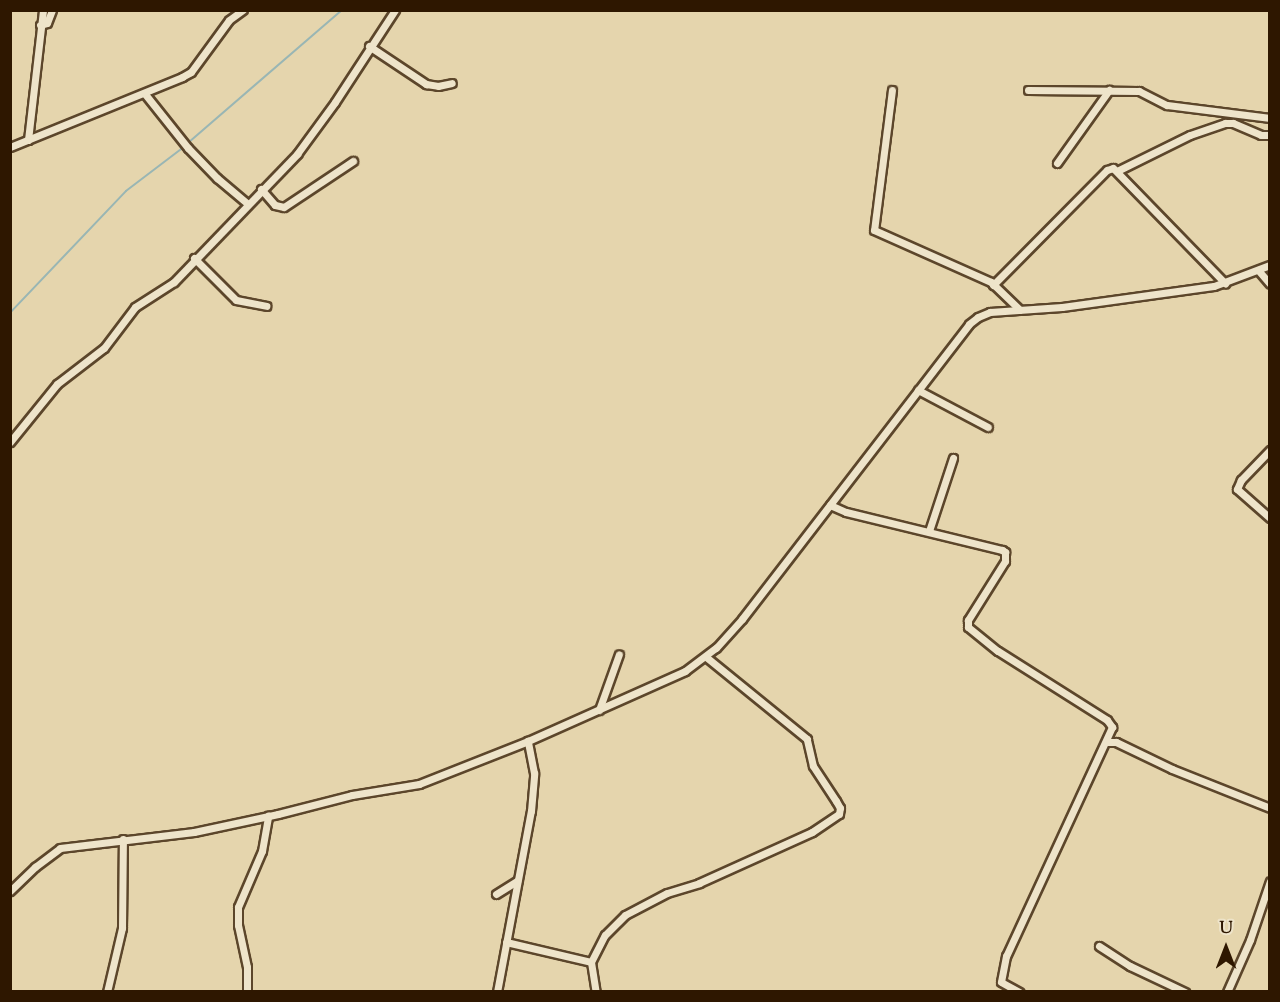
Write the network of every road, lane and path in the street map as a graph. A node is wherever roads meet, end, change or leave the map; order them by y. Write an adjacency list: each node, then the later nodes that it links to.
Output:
1 (43, 10): 5 (street)
2 (52, 10): 5 (street)
3 (243, 10): 11 (street)
4 (395, 10): 6 (street)
5 (40, 25): 14 (street)
6 (369, 46): 7 (street); 19 (street)
7 (452, 83)
8 (892, 90): 26 (street)
9 (1028, 90): 10 (street)
10 (1108, 90): 12 (street); 17 (street)
11 (145, 94): 14 (street); 20 (street)
12 (1269, 117)
13 (1269, 135): 18 (street)
14 (28, 140): 15 (street)
15 (10, 147)
16 (354, 161): 19 (street)
17 (1057, 163)
18 (1117, 171): 24 (street); 26 (street)
19 (261, 189): 20 (street)
20 (248, 203): 21 (street)
21 (194, 258): 27 (street); 31 (street)
22 (1269, 265): 23 (street)
23 (1258, 270): 24 (street); 25 (street)
24 (1225, 283): 28 (street)
25 (1269, 284)
26 (993, 285): 28 (street)
27 (266, 306)
28 (1020, 310): 29 (street)
29 (918, 390): 30 (street); 34 (street)
30 (987, 428)
31 (10, 442)
32 (1269, 450): 35 (street)
33 (953, 458): 36 (street)
34 (830, 505): 36 (street); 38 (street)
35 (1269, 518)
36 (929, 531): 41 (street)
37 (619, 654): 39 (street)
38 (706, 657): 39 (street); 51 (street)
39 (599, 710): 40 (street)
40 (528, 741): 43 (street); 45 (street)
41 (1107, 742): 42 (street); 56 (street)
42 (1269, 808)
43 (268, 816): 44 (street); 53 (street)
44 (123, 839): 47 (street); 52 (street)
45 (518, 881): 48 (street); 49 (street)
46 (1269, 881): 58 (street)
47 (10, 891)
48 (496, 894)
49 (506, 942): 51 (street); 54 (street)
50 (1099, 946): 57 (street)
51 (591, 962): 55 (street)
52 (107, 992)
53 (247, 992)
54 (497, 992)
55 (596, 992)
56 (1018, 992)
57 (1185, 992)
58 (1227, 992)

